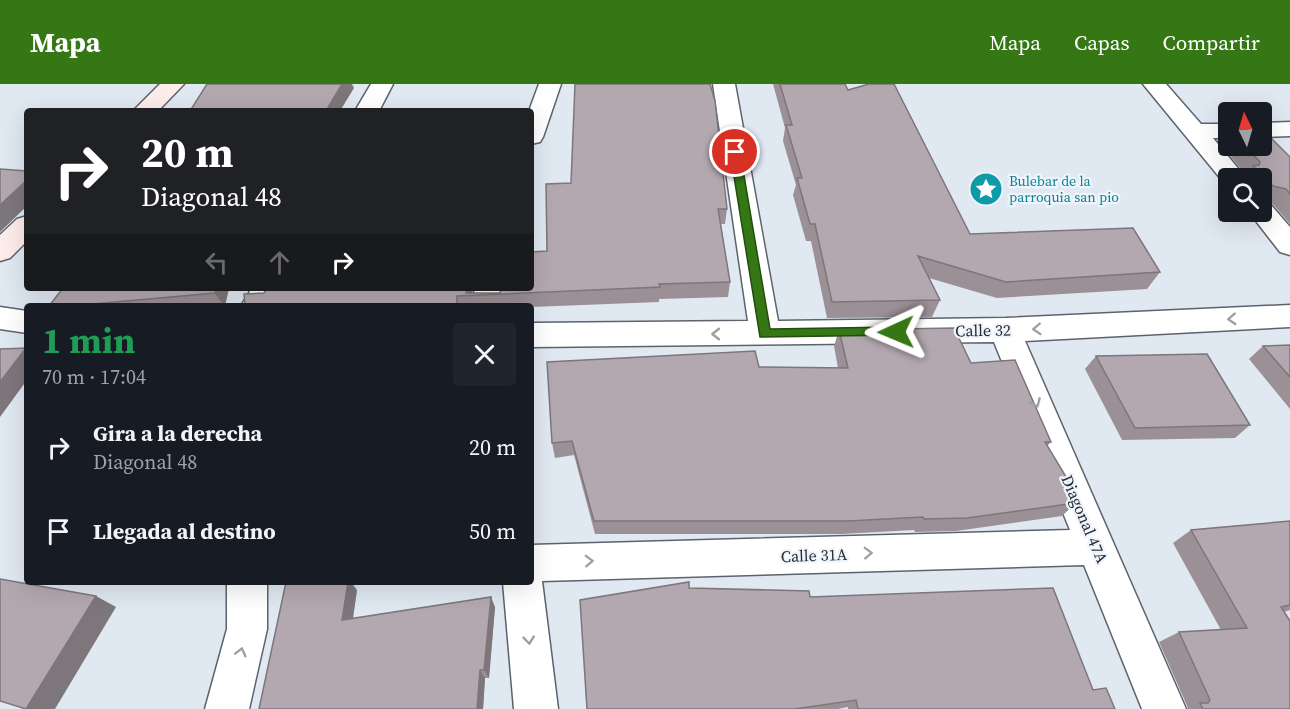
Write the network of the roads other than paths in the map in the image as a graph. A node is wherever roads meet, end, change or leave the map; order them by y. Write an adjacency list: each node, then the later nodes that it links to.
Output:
1 (173, 84): 6 (street)
2 (382, 84): 7 (street)
3 (550, 84): 8 (street)
4 (724, 84): 23 (street)
5 (1154, 84): 11 (street)
6 (148, 108)
7 (369, 108)
8 (534, 129)
9 (1290, 129): 10 (street)
10 (1272, 130)
11 (1194, 131): 12 (street); 13 (street)
12 (1218, 131)
13 (1225, 168)
14 (1271, 222): 16 (street)
15 (24, 228): 17 (street)
16 (1290, 245)
17 (0, 251)
18 (1290, 316): 21 (street, Calle 32, one-way to 21)
19 (0, 318): 20 (street)
20 (24, 322)
21 (1005, 330): 23 (street, Calle 32); 24 (street, Diagonal 47A, one-way to 24)
22 (534, 334): 23 (street, Calle 32, one-way to 22)
23 (765, 334)
24 (1098, 547): 25 (street, Calle 31A, one-way to 24); 30 (street, Diagonal 47A)
25 (534, 562)
26 (247, 585): 28 (street, one-way to 26)
27 (523, 585): 29 (street, one-way to 29)
28 (227, 709)
29 (536, 709)
30 (1164, 709)

